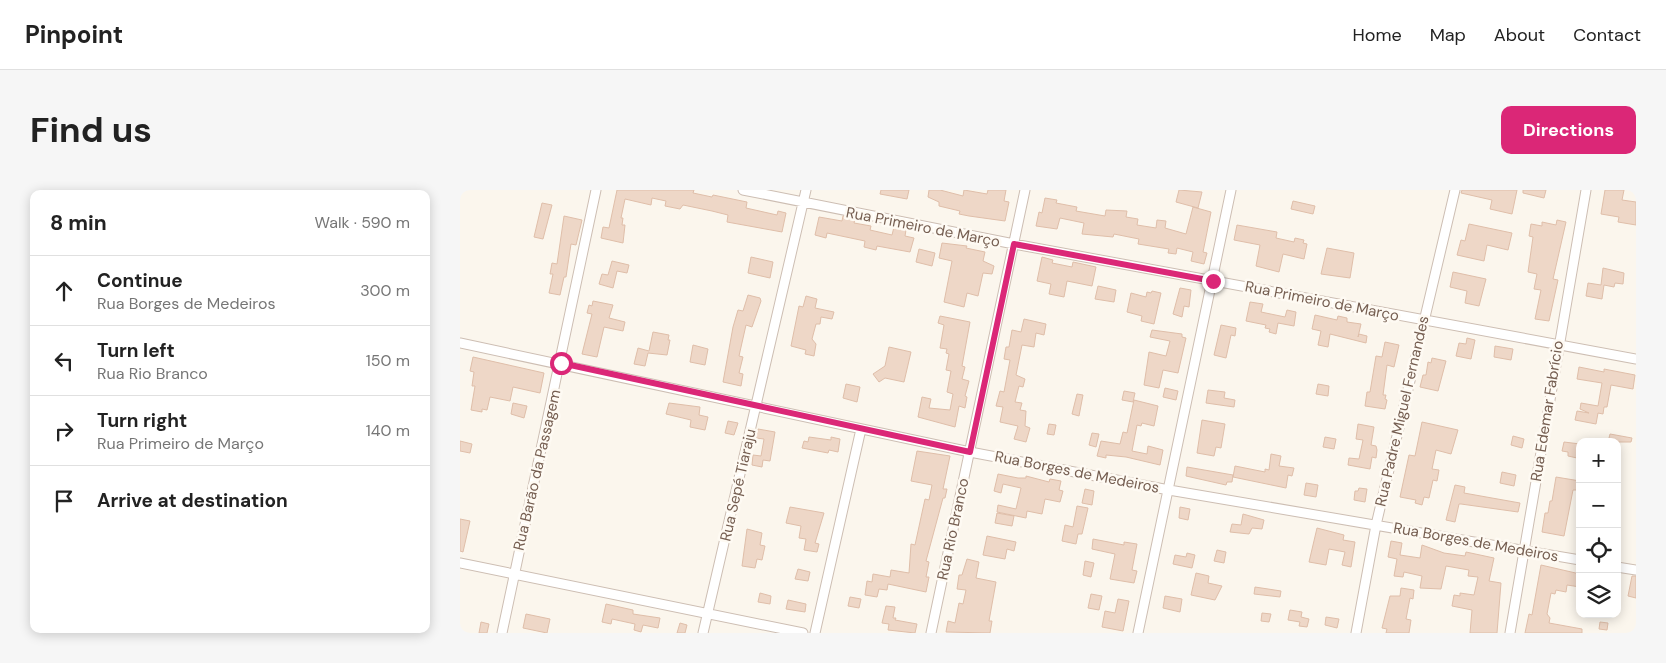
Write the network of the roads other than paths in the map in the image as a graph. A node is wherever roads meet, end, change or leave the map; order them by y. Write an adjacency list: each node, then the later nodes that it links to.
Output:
1 (596, 190): 15 (street, Rua Barão da Passagem)
2 (742, 190): 8 (street, Rua Primeiro de Março)
3 (806, 190): 8 (street, Rua Sepé Tiaraju)
4 (1025, 190): 9 (street, Rua Rio Branco)
5 (1231, 190): 10 (street)
6 (1455, 190): 11 (street, Rua Padre Miguel Fernandes)
7 (1586, 190): 13 (street, Rua Edemar Fabrício)
8 (803, 204): 9 (street, Rua Primeiro de Março); 16 (street, Rua Sepé Tiaraju)
9 (1014, 244): 10 (street, Rua Primeiro de Março); 18 (street, Rua Rio Branco)
10 (1213, 281): 11 (street, Rua Primeiro de Março); 19 (street)
11 (1423, 320): 13 (street, Rua Primeiro de Março); 20 (street, Rua Padre Miguel Fernandes)
12 (460, 343): 15 (street, Rua Borges de Medeiros)
13 (1558, 345): 14 (street, Rua Primeiro de Março); 21 (street, Rua Edemar Fabrício)
14 (1636, 359)
15 (561, 363): 16 (street, Rua Borges de Medeiros); 26 (street, Rua Barão da Passagem)
16 (756, 407): 17 (street, Rua Borges de Medeiros); 27 (street, Rua Sepé Tiaraju)
17 (861, 430): 18 (street, Rua Borges de Medeiros); 31 (street)
18 (970, 452): 19 (street, Rua Borges de Medeiros); 32 (street, Rua Rio Branco)
19 (1168, 490): 20 (street, Rua Borges de Medeiros); 33 (street)
20 (1376, 525): 21 (street, Rua Borges de Medeiros); 34 (street, Rua Padre Miguel Fernandes)
21 (1525, 549): 22 (street, Rua Borges de Medeiros); 35 (street, Rua Edemar Fabrício)
22 (1576, 559)
23 (460, 563): 26 (street)
24 (1621, 568): 25 (street)
25 (1636, 570)
26 (513, 575): 27 (street); 28 (street, Rua Barão da Passagem)
27 (707, 615): 29 (street, Rua Sepé Tiaraju); 30 (street)
28 (502, 633)
29 (703, 633)
30 (803, 633)
31 (815, 633)
32 (931, 633)
33 (1138, 633)
34 (1356, 633)
35 (1510, 633)

